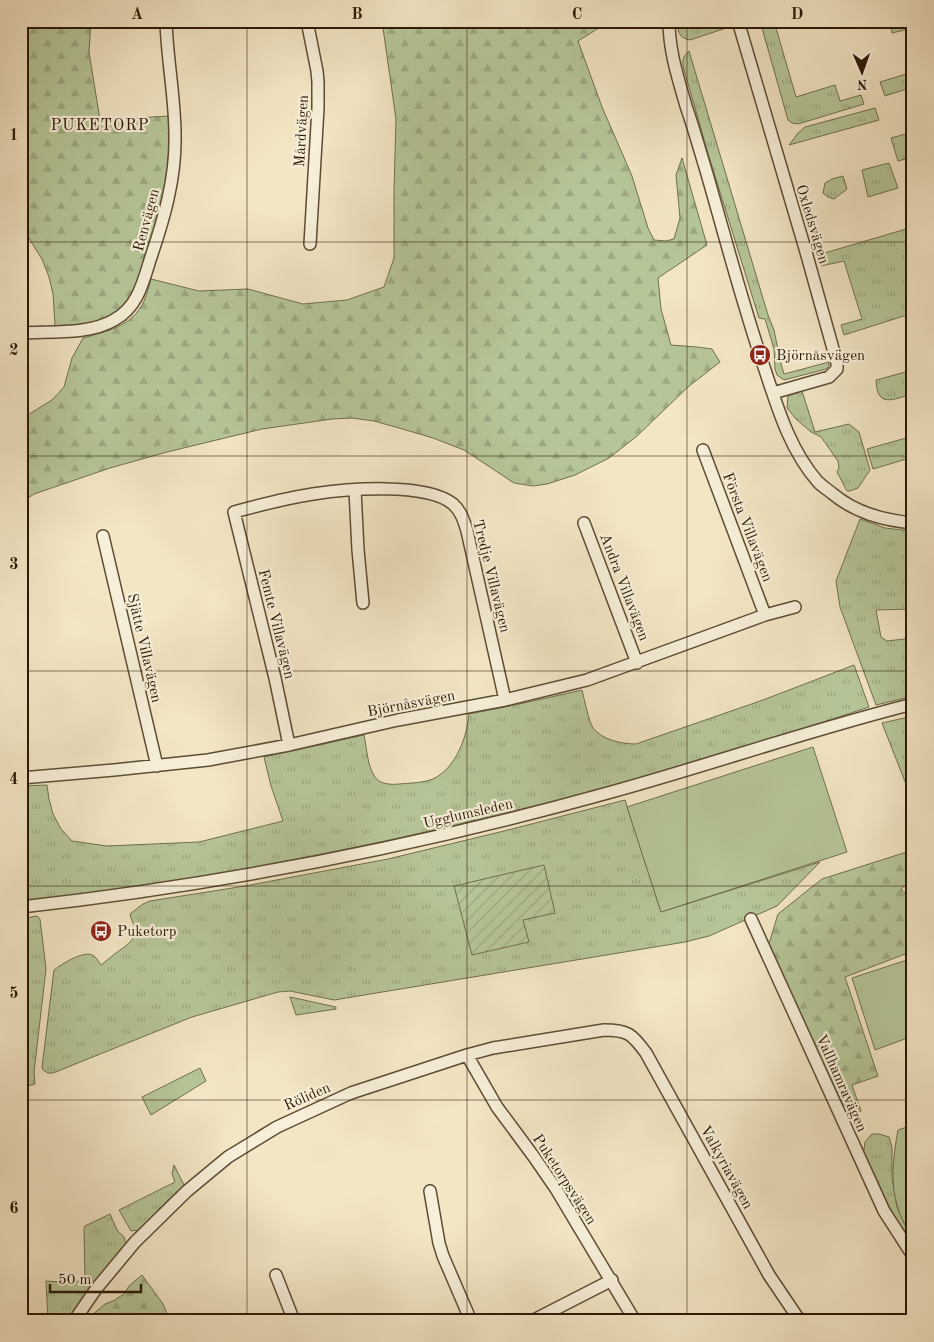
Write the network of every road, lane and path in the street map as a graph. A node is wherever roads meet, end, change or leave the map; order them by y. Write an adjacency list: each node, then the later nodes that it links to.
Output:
1 (166, 21): 6 (street, Renvägen)
2 (306, 21): 5 (street, Mårdvägen)
3 (669, 21): 7 (street)
4 (738, 21): 7 (street, Oxledsvägen)
5 (310, 244)
6 (21, 333)
7 (773, 393): 12 (street)
8 (703, 450): 16 (street, Första Villavägen)
9 (355, 490): 10 (street, Tredje Villavägen); 14 (street); 18 (street, Tredje Villavägen)
10 (234, 512): 20 (street, Femte Villavägen)
11 (584, 522): 17 (street, Andra Villavägen)
12 (913, 523)
13 (103, 536): 21 (street, Sjätte Villavägen)
14 (363, 603)
15 (796, 607): 16 (street, Björnåsvägen)
16 (765, 615): 17 (street, Björnåsvägen)
17 (637, 663): 18 (street, Björnåsvägen)
18 (505, 700): 20 (street, Björnåsvägen)
19 (913, 704): 23 (street, Ugglumsleden)
20 (289, 745): 21 (street, Björnåsvägen)
21 (157, 766): 22 (street, Björnåsvägen)
22 (21, 778)
23 (21, 907)
24 (751, 919): 28 (street, Vallhamravägen)
25 (625, 1032): 26 (street, Röliden); 36 (street, Valkyriavägen)
26 (467, 1055): 30 (street, Puketorpsvägen); 31 (street, Röliden)
27 (430, 1191): 33 (street)
28 (913, 1256)
29 (276, 1275): 32 (street)
30 (612, 1280): 34 (street); 35 (street, Puketorpsvägen)
31 (74, 1321)
32 (294, 1321)
33 (470, 1321)
34 (532, 1321)
35 (635, 1321)
36 (800, 1321)

